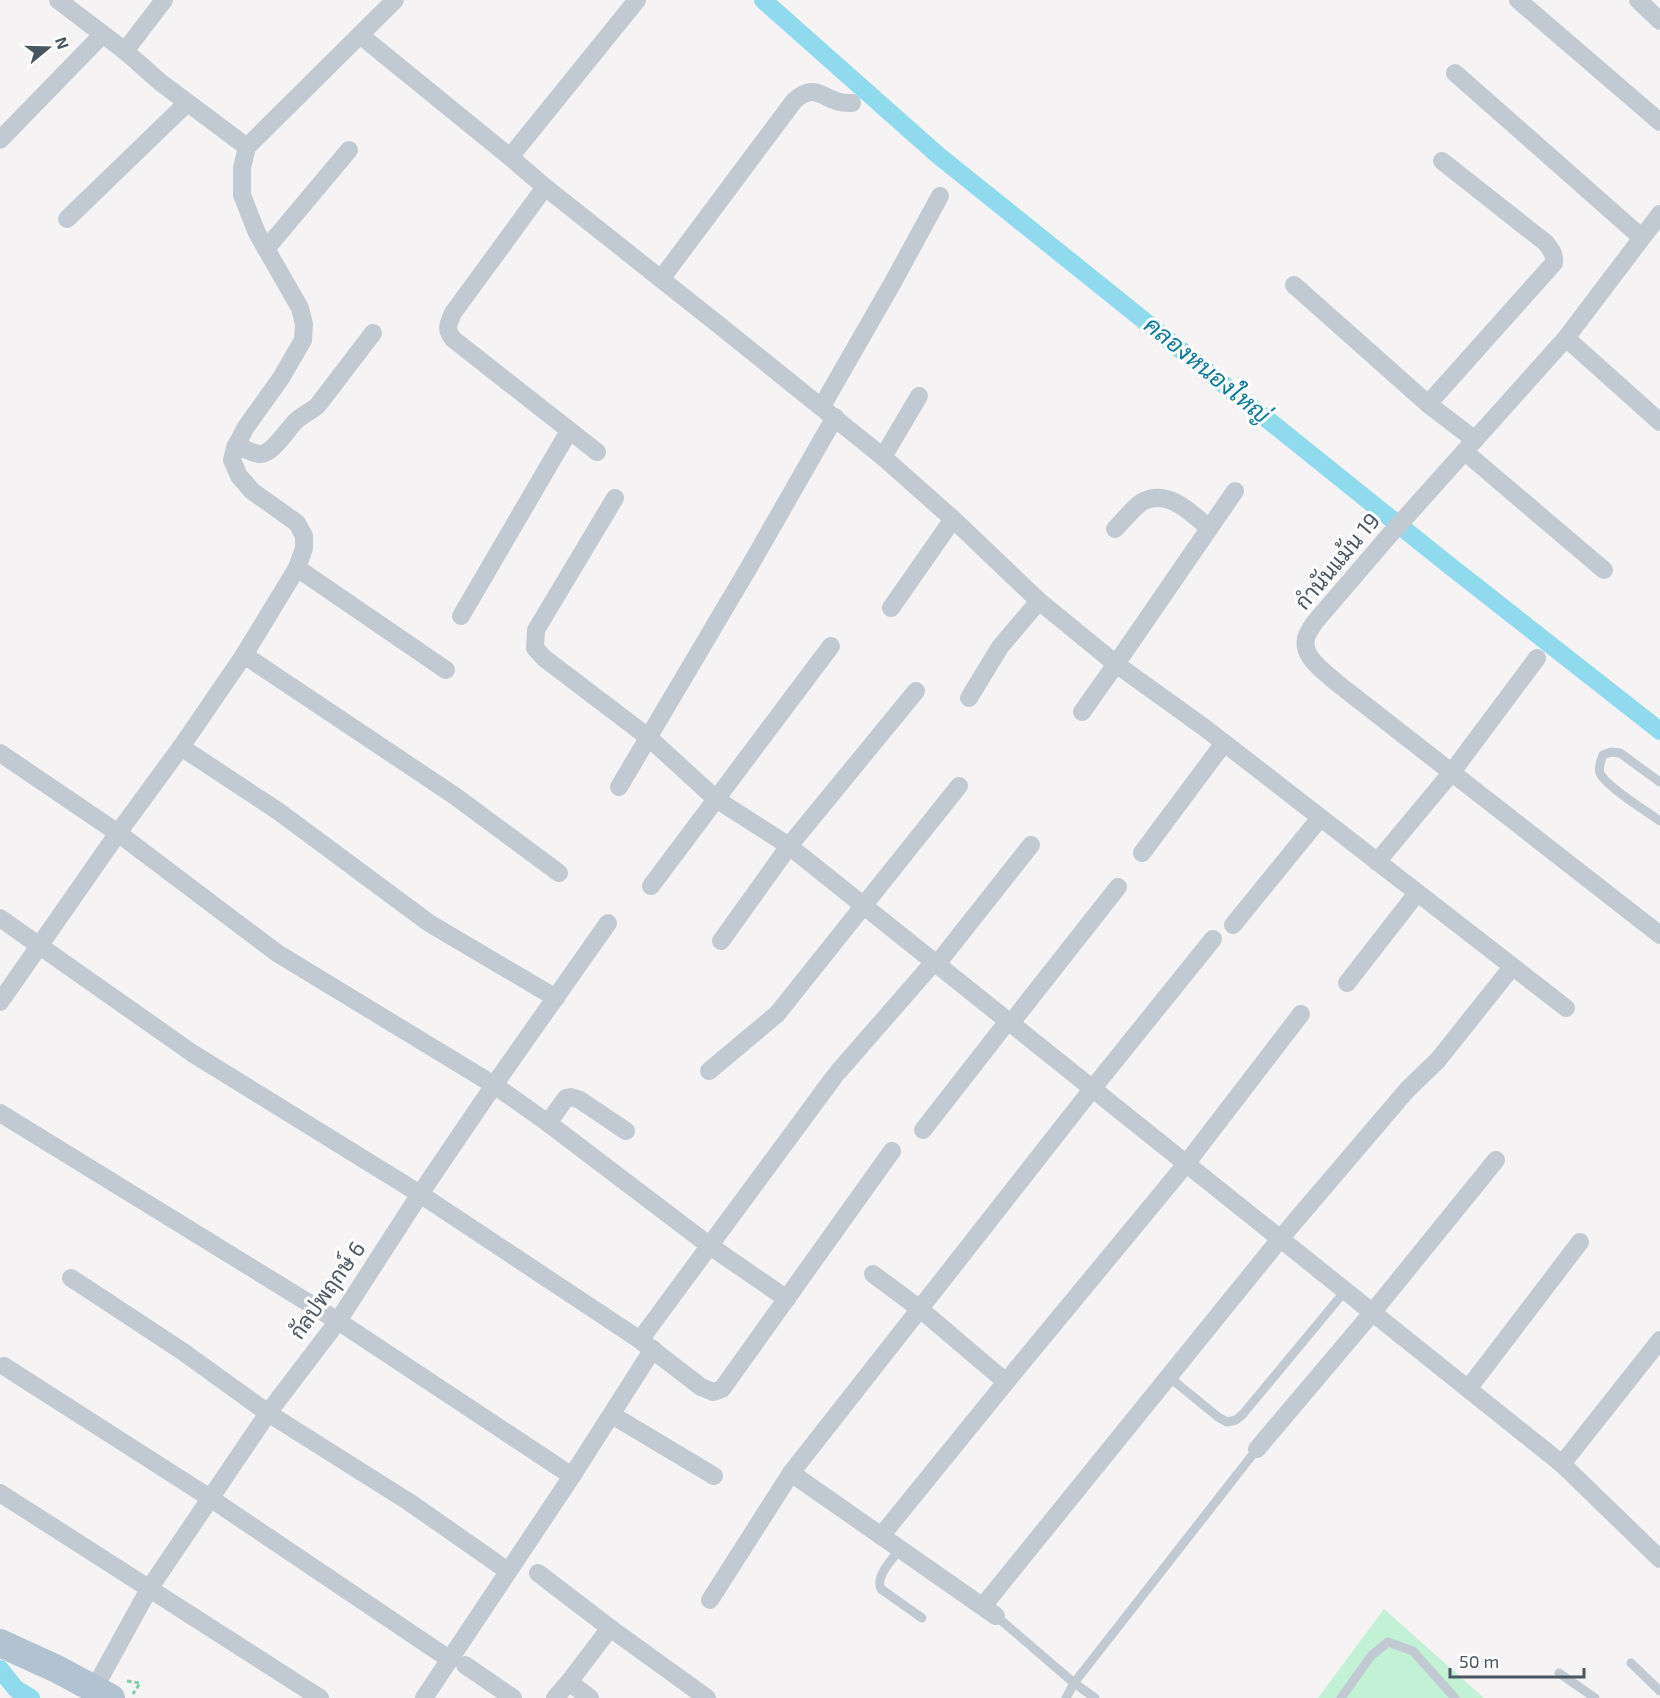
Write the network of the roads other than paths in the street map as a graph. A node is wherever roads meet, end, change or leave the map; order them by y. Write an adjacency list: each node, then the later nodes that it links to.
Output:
1 (58, 0): 8 (street)
2 (395, 0): 9 (street)
3 (637, 0): 18 (street)
4 (1518, 0): 14 (street)
5 (1638, 0): 7 (street)
6 (164, 1): 10 (street)
7 (1660, 21)
8 (102, 35): 10 (street); 15 (street)
9 (360, 35): 16 (street); 18 (street)
10 (125, 51): 12 (street)
11 (1455, 73): 24 (street)
12 (187, 103): 16 (street); 23 (street)
13 (852, 103): 26 (street)
14 (1660, 122)
15 (0, 140)
16 (247, 147): 25 (street)
17 (349, 150): 25 (street)
18 (510, 157): 20 (street)
19 (1442, 161): 31 (street)
20 (544, 187): 26 (street); 34 (street)
21 (939, 196): 32 (street)
22 (1660, 214): 24 (street, กำนันแม้น 19)
23 (67, 219)
24 (1641, 237): 29 (street, กำนันแม้น 19)
25 (266, 249): 35 (street)
26 (661, 279): 32 (street)
27 (1294, 285): 31 (street)
28 (373, 333): 35 (street)
29 (1566, 338): 33 (street); 36 (street, กำนันแม้น 19)
30 (919, 396): 38 (street)
31 (1428, 404): 36 (street)
32 (828, 412): 38 (street); 57 (street)
33 (1660, 422)
34 (569, 430): 37 (street); 48 (street)
35 (236, 445): 44 (street)
36 (1470, 446): 45 (street); 61 (street, กำนันแม้น 19)
37 (597, 452)
38 (883, 457): 41 (street)
39 (1234, 490): 42 (street)
40 (615, 498): 57 (street)
41 (953, 519): 46 (street); 47 (street)
42 (1209, 528): 43 (street); 52 (street)
43 (1115, 529)
44 (297, 568): 50 (street); 53 (street)
45 (1604, 570)
46 (1039, 601): 52 (street); 55 (street)
47 (891, 608)
48 (461, 616)
49 (831, 646): 65 (street)
50 (244, 655): 59 (street); 73 (street)
51 (1537, 658): 61 (street)
52 (1116, 664): 56 (street); 58 (street)
53 (446, 670)
54 (916, 691): 70 (street)
55 (969, 698)
56 (1082, 712)
57 (648, 737): 64 (street); 65 (street)
58 (1224, 743): 66 (street); 71 (street)
59 (181, 747): 68 (street); 88 (street)
60 (0, 753): 68 (street)
61 (1452, 772): 72 (street); 81 (street, กำนันแม้น 19)
62 (1660, 782): 67 (lane)
63 (959, 786): 77 (street)
64 (619, 788)
65 (716, 799): 70 (street); 74 (street)
66 (1320, 818): 72 (street); 80 (street)
67 (1660, 821)
68 (118, 832): 84 (street); 94 (street)
69 (1031, 845): 85 (street)
70 (789, 846): 77 (street); 83 (street)
71 (1142, 853)
72 (1377, 862): 76 (street)
73 (560, 873)
74 (651, 886)
75 (1118, 886): 92 (street)
76 (1417, 893): 86 (street); 87 (street)
77 (864, 906): 85 (street); 93 (street)
78 (0, 918): 84 (street)
79 (608, 923): 88 (street, กัลปพฤกษ์ 6)
80 (1233, 925)
81 (1660, 934)
82 (1213, 939): 95 (street)
83 (721, 941)
84 (40, 947): 89 (street); 103 (street)
85 (936, 963): 92 (street); 106 (street)
86 (1512, 967): 90 (street); 104 (street)
87 (1347, 983)
88 (556, 998): 94 (street, กัลปพฤกษ์ 6)
89 (0, 1002)
90 (1566, 1008)
91 (1301, 1014): 102 (street)
92 (1010, 1022): 95 (street); 98 (street)
93 (709, 1071)
94 (494, 1085): 97 (street); 103 (street, กัลปพฤกษ์ 6)
95 (1093, 1088): 102 (street); 111 (street)
96 (0, 1113): 113 (street)
97 (548, 1123): 99 (street); 106 (street)
98 (923, 1130)
99 (626, 1131)
100 (892, 1151): 110 (street)
101 (1496, 1160): 112 (street)
102 (1186, 1164): 104 (street); 118 (street)
103 (420, 1194): 113 (street, กัลปพฤกษ์ 6); 115 (street)
104 (1280, 1239): 109 (street); 117 (street)
105 (1580, 1242): 119 (street)
106 (710, 1246): 110 (street); 115 (street)
107 (873, 1274): 111 (street)
108 (71, 1278): 120 (street)
109 (1345, 1291): 112 (street); 117 (lane)
110 (787, 1299): 115 (street)
111 (920, 1309): 118 (street); 124 (street)
112 (1372, 1313): 119 (street); 122 (street)
113 (338, 1321): 120 (street, กัลปพฤกษ์ 6); 125 (street)
114 (1660, 1340): 123 (street)
115 (647, 1345): 121 (street)
116 (4, 1366): 128 (street)
117 (1169, 1377): 136 (street)
118 (1006, 1382): 129 (street)
119 (1468, 1389): 123 (street)
120 (268, 1413): 128 (street, กัลปพฤกษ์ 6); 132 (street)
121 (612, 1414): 125 (street); 126 (street)
122 (1257, 1449): 144 (lane)
123 (1562, 1464): 131 (street)
124 (791, 1473): 129 (street); 135 (street)
125 (572, 1476): 132 (street)
126 (714, 1476)
127 (0, 1492): 134 (street)
128 (210, 1498): 134 (street, กัลปพฤกษ์ 6); 140 (street)
129 (881, 1536): 130 (street)
130 (900, 1549): 136 (street); 137 (lane)
131 (1659, 1555)
132 (508, 1571): 140 (street)
133 (538, 1573): 138 (street)
134 (149, 1589): 146 (street, กัลปพฤกษ์ 6); 147 (street)
135 (710, 1600)
136 (989, 1611): 144 (lane)
137 (922, 1618)
138 (610, 1628): 143 (street); 152 (street)
139 (9, 1647): 146 (main road)
140 (457, 1662): 148 (street); 149 (street)
141 (1631, 1663): 145 (lane)
142 (1559, 1673): 157 (lane)
143 (569, 1682): 150 (street); 151 (street)
144 (1074, 1683): 153 (lane); 154 (lane)
145 (1660, 1691)
146 (103, 1693)
147 (320, 1698)
148 (424, 1698)
149 (513, 1698)
150 (555, 1698)
151 (590, 1698)
152 (707, 1698)
153 (1066, 1698)
154 (1095, 1698)
155 (1341, 1698): 156 (lane)
156 (1455, 1698)
157 (1595, 1698)

